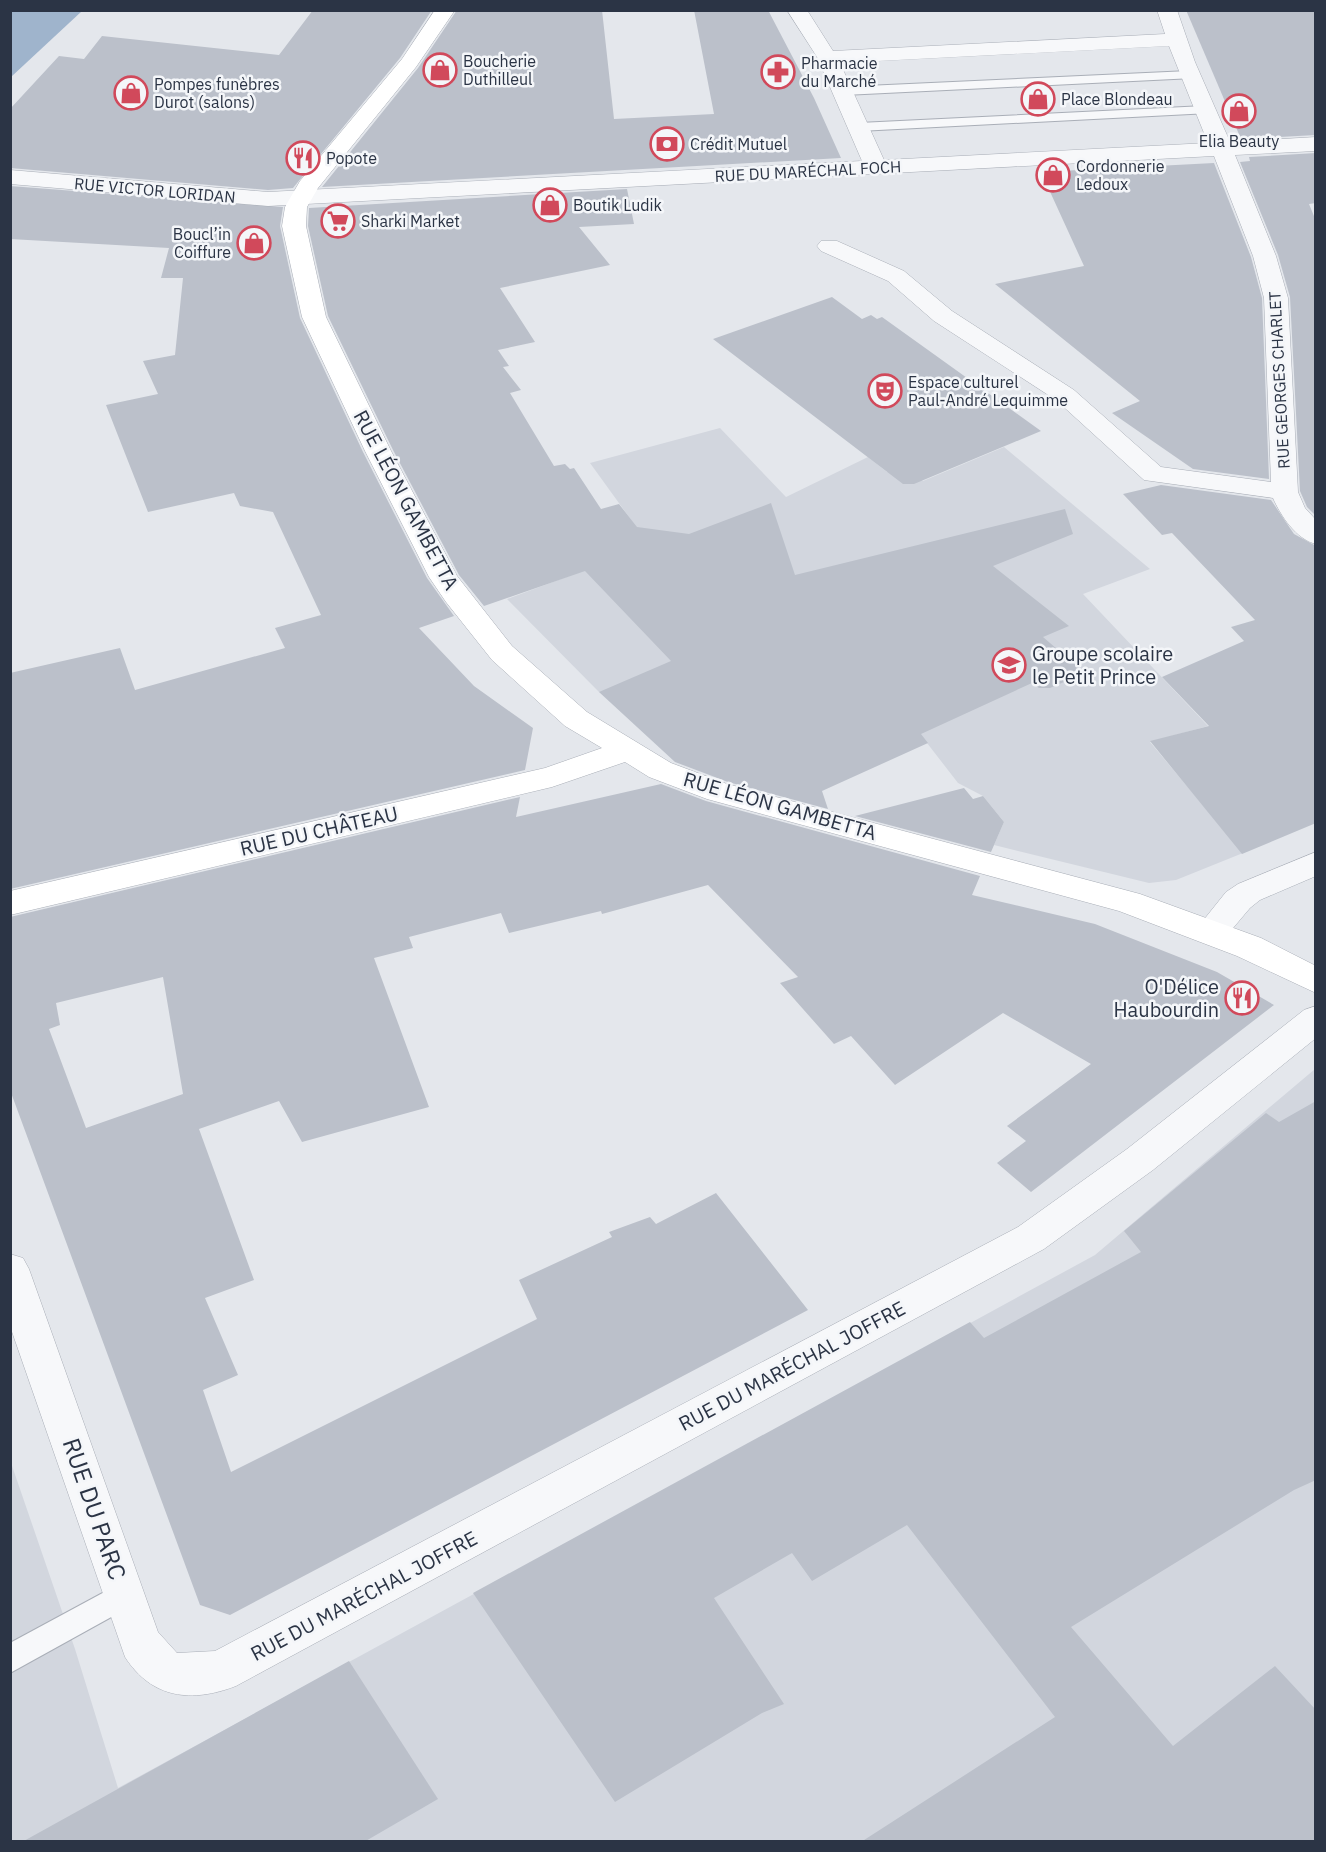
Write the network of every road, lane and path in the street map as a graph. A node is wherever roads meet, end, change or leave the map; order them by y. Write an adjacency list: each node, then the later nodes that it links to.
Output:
1 (797, 10): 5 (street)
2 (1167, 10): 4 (street, RUE GEORGES CHARLET)
3 (445, 11): 14 (street, RUE LÉON GAMBETTA)
4 (1177, 40): 5 (street); 6 (street, RUE GEORGES CHARLET)
5 (827, 57): 7 (street)
6 (1189, 75): 7 (lane); 8 (street, RUE GEORGES CHARLET)
7 (844, 91): 9 (street)
8 (1205, 110): 9 (lane); 11 (street, RUE GEORGES CHARLET)
9 (859, 127): 12 (street)
10 (1316, 144): 11 (street, RUE DU MARÉCHAL FOCH)
11 (1224, 150): 12 (street, RUE DU MARÉCHAL FOCH); 16 (street, RUE GEORGES CHARLET)
12 (876, 168): 14 (street, RUE DU MARÉCHAL FOCH)
13 (10, 177): 14 (street, RUE VICTOR LORIDAN)
14 (300, 198): 18 (street, RUE LÉON GAMBETTA)
15 (829, 246): 16 (street)
16 (1285, 492): 17 (street, RUE GEORGES CHARLET)
17 (1316, 536)
18 (625, 751): 20 (street, RUE DU CHÂTEAU); 21 (street, RUE LÉON GAMBETTA)
19 (1316, 863): 21 (street)
20 (10, 903)
21 (1211, 932): 22 (street, RUE LÉON GAMBETTA)
22 (1316, 981)
23 (1316, 1019): 27 (street, RUE DU MARÉCHAL JOFFRE)
24 (10, 1269): 25 (street, RUE DU PARC)
25 (123, 1595): 26 (lane); 27 (street, RUE DU PARC)
26 (10, 1659)
27 (237, 1664)

